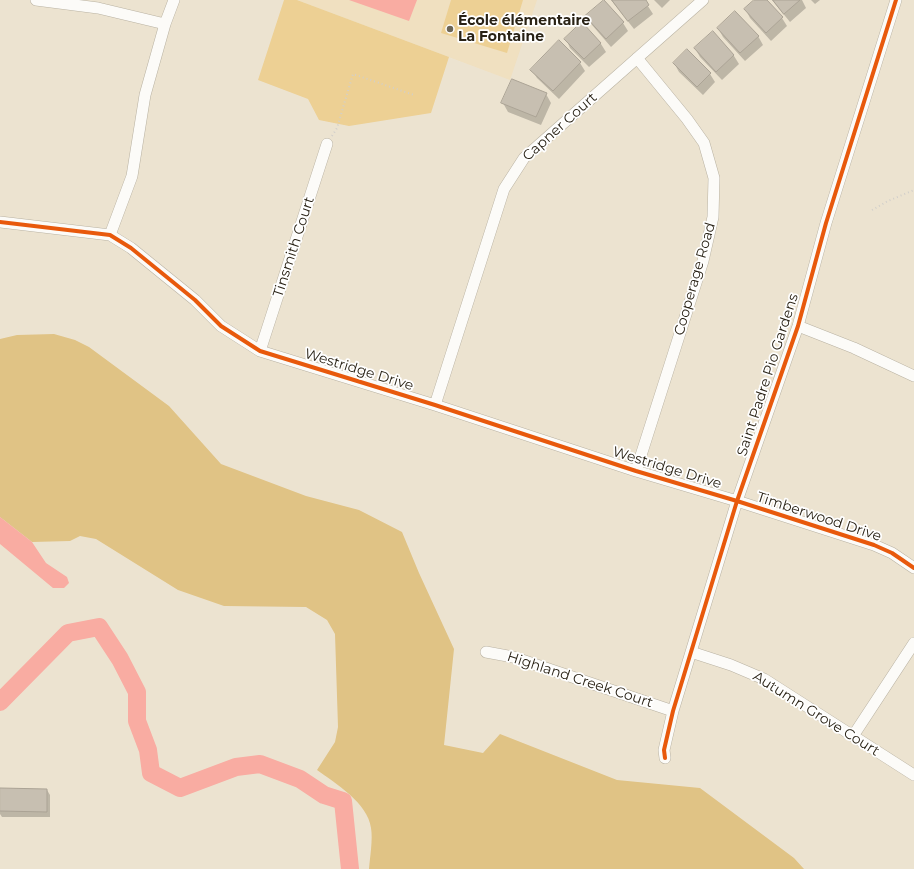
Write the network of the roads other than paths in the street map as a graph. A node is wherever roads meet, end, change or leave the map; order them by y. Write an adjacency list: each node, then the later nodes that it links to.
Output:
1 (36, 0): 5 (street)
2 (174, 0): 5 (street)
3 (703, 0): 6 (street, Capner Court)
4 (896, 0): 10 (street, Saint Padre Pio Gardens)
5 (165, 24): 9 (street)
6 (637, 58): 13 (street, Capner Court); 14 (street, Cooperage Road)
7 (327, 144): 11 (street, Tinsmith Court)
8 (0, 222): 9 (street, Westridge Drive)
9 (110, 235): 11 (street, Westridge Drive)
10 (798, 326): 12 (street); 15 (street, Saint Padre Pio Gardens)
11 (260, 351): 13 (street, Westridge Drive)
12 (914, 376)
13 (435, 405): 14 (street, Westridge Drive)
14 (636, 471): 15 (street, Westridge Drive)
15 (737, 501): 16 (street, Timberwood Drive); 19 (street, Saint Padre Pio Gardens)
16 (914, 568)
17 (914, 644): 21 (street)
18 (486, 652): 20 (street, Highland Creek Court)
19 (691, 652): 20 (street, Saint Padre Pio Gardens); 21 (street, Autumn Grove Court)
20 (673, 711): 22 (street, Saint Padre Pio Gardens)
21 (853, 736): 23 (street, Autumn Grove Court)
22 (665, 758)
23 (914, 775)

